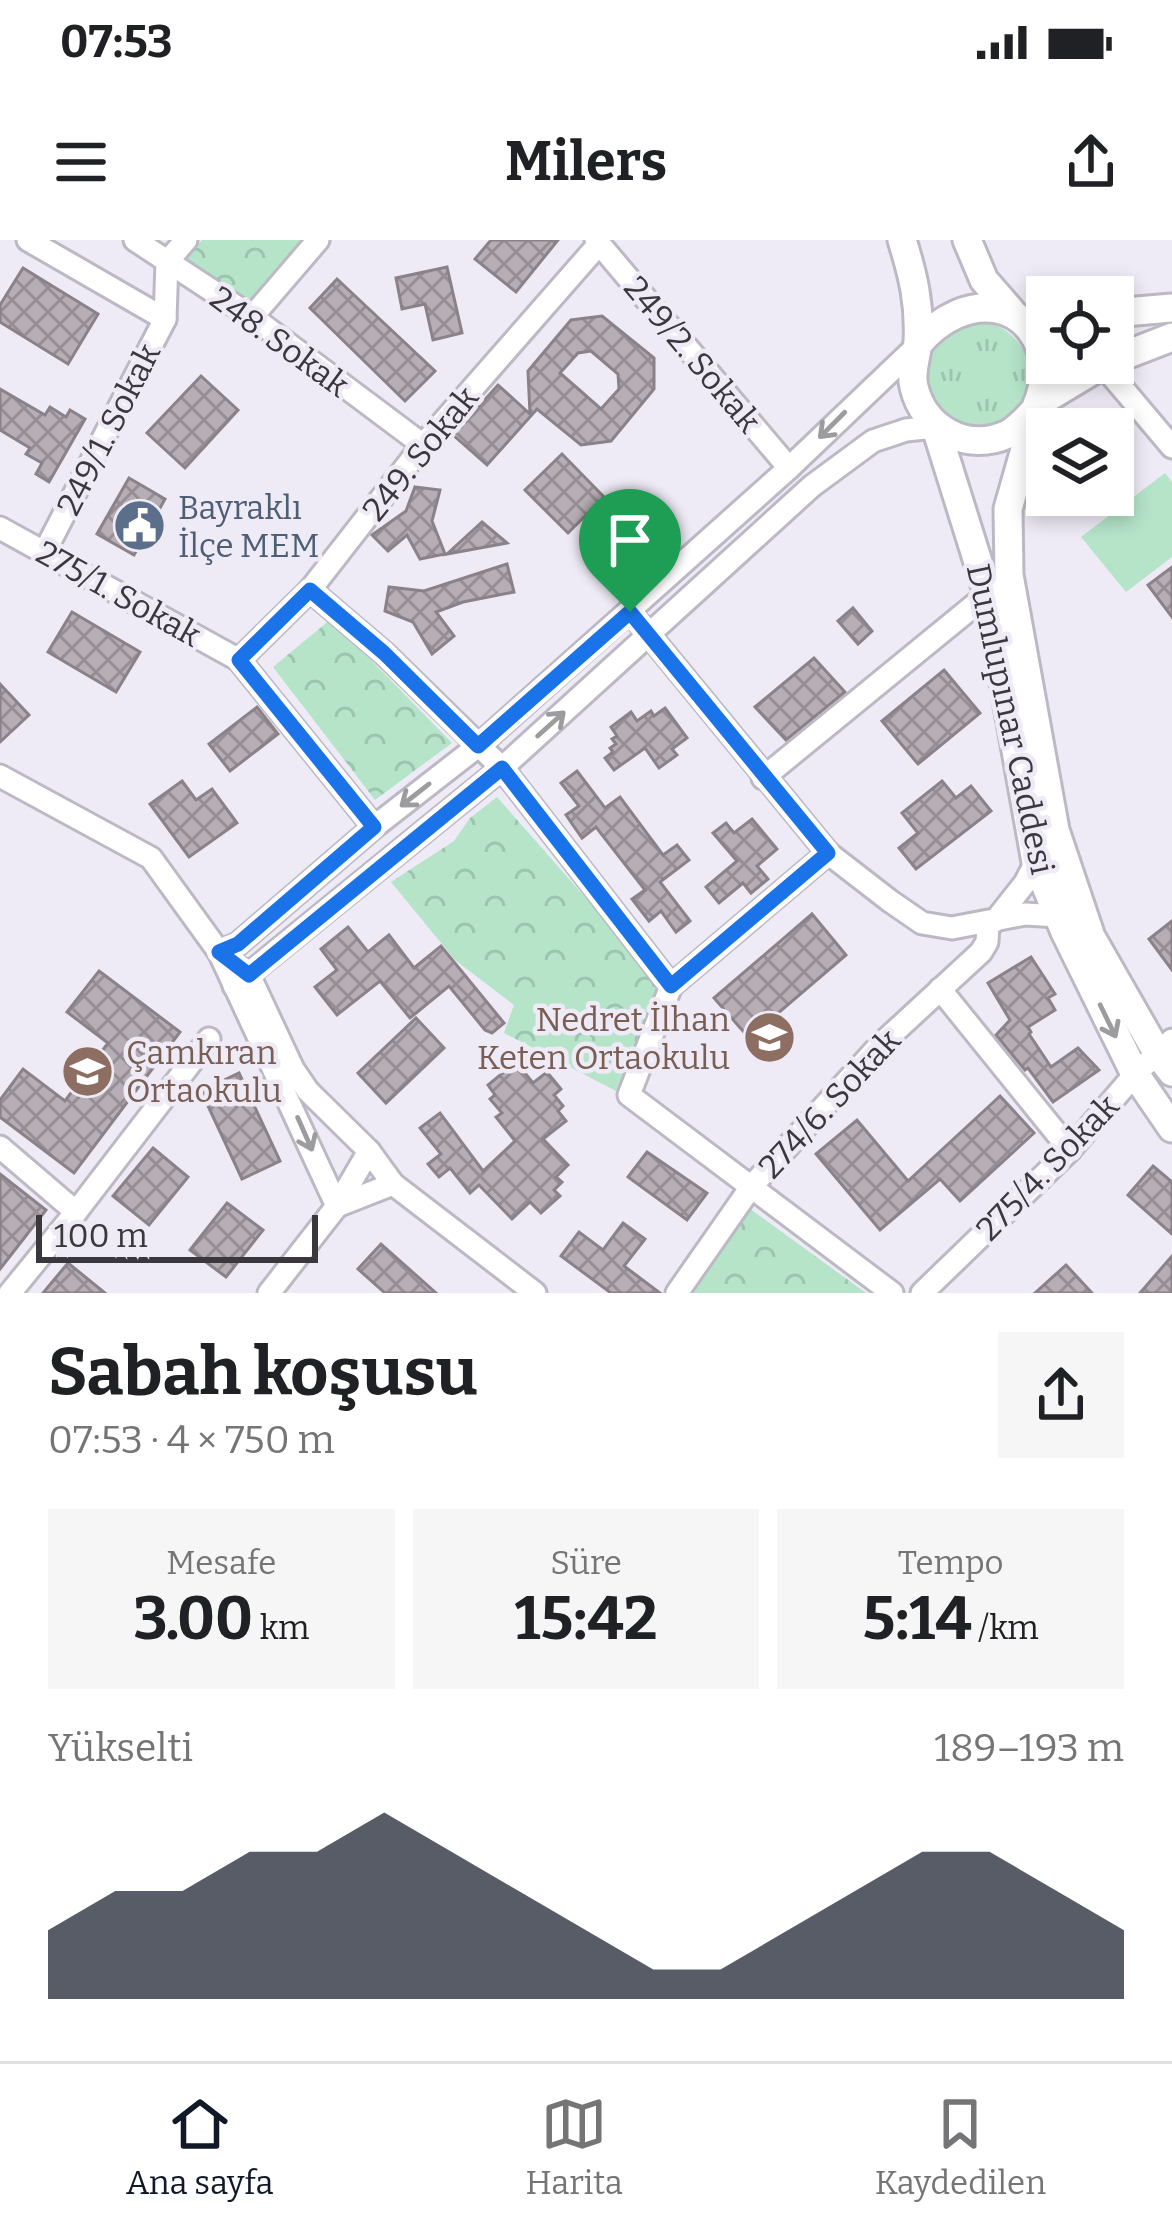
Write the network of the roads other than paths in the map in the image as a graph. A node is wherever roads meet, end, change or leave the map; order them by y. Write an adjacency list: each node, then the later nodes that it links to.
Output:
1 (28, 240): 14 (street, 248. Sokak)
2 (135, 240): 8 (street, 248. Sokak)
3 (186, 240): 8 (street)
4 (318, 240): 13 (street)
5 (902, 240): 16 (main road)
6 (967, 240): 11 (main road)
7 (598, 242): 22 (street, 249. Sokak); 24 (street, 249/2. Sokak)
8 (167, 262): 13 (street, 248. Sokak); 14 (street, 249/1. Sokak)
9 (1172, 308): 10 (main road)
10 (1134, 311)
11 (1013, 313): 12 (main road); 16 (main road); 20 (main road)
12 (1026, 314)
13 (252, 317): 22 (street, 248. Sokak)
14 (165, 319): 26 (street, 249/1. Sokak)
15 (1172, 337): 17 (main road)
16 (918, 344): 21 (main road); 24 (street, one-way to 24)
17 (1134, 352)
18 (1072, 384): 20 (main road)
19 (1124, 384): 23 (street)
20 (1037, 406): 21 (main road); 46 (main road, Dumlupınar Caddesi)
21 (936, 427): 28 (main road, Dumlupınar Caddesi); 30 (street)
22 (423, 445): 27 (street, 249. Sokak)
23 (1172, 447)
24 (789, 468): 29 (street)
25 (0, 528): 26 (street, 275/1. Sokak)
26 (45, 551): 31 (street, 275/1. Sokak)
27 (310, 590): 31 (street, 249. Sokak); 32 (street)
28 (988, 594): 34 (street); 38 (main road, Dumlupınar Caddesi)
29 (630, 612): 30 (street); 32 (street)
30 (650, 635): 33 (street, one-way to 30); 34 (street)
31 (239, 660): 36 (street, 275/1. Sokak)
32 (478, 746): 33 (street); 36 (street, one-way to 36)
33 (502, 768): 42 (street); 43 (street)
34 (764, 778): 37 (street)
35 (4, 785): 41 (street)
36 (374, 827): 41 (street)
37 (828, 853): 40 (street); 43 (street)
38 (1036, 862): 39 (main road, Dumlupınar Caddesi); 40 (street, 274/6. Sokak)
39 (1058, 916): 40 (street); 47 (main road, Dumlupınar Caddesi, one-way to 47)
40 (991, 923): 44 (street, 274/6. Sokak)
41 (219, 952): 42 (street)
42 (242, 980): 51 (street); 54 (street, one-way to 54)
43 (671, 986): 53 (street)
44 (940, 989): 50 (street); 53 (street, 274/6. Sokak)
45 (209, 1039): 55 (street)
46 (1167, 1056): 47 (street, 275/4. Sokak)
47 (1135, 1074): 48 (main road, Dumlupınar Caddesi); 50 (street, 275/4. Sokak)
48 (1172, 1128)
49 (0, 1147): 55 (street)
50 (1070, 1150): 61 (street, 275/4. Sokak)
51 (369, 1151): 52 (street); 54 (street)
52 (394, 1184): 54 (street); 56 (street)
53 (751, 1187): 59 (street, 274/6. Sokak); 60 (street)
54 (337, 1206): 58 (street)
55 (76, 1212): 57 (street)
56 (526, 1290)
57 (10, 1293)
58 (269, 1293)
59 (677, 1293)
60 (892, 1293)
61 (922, 1293)

